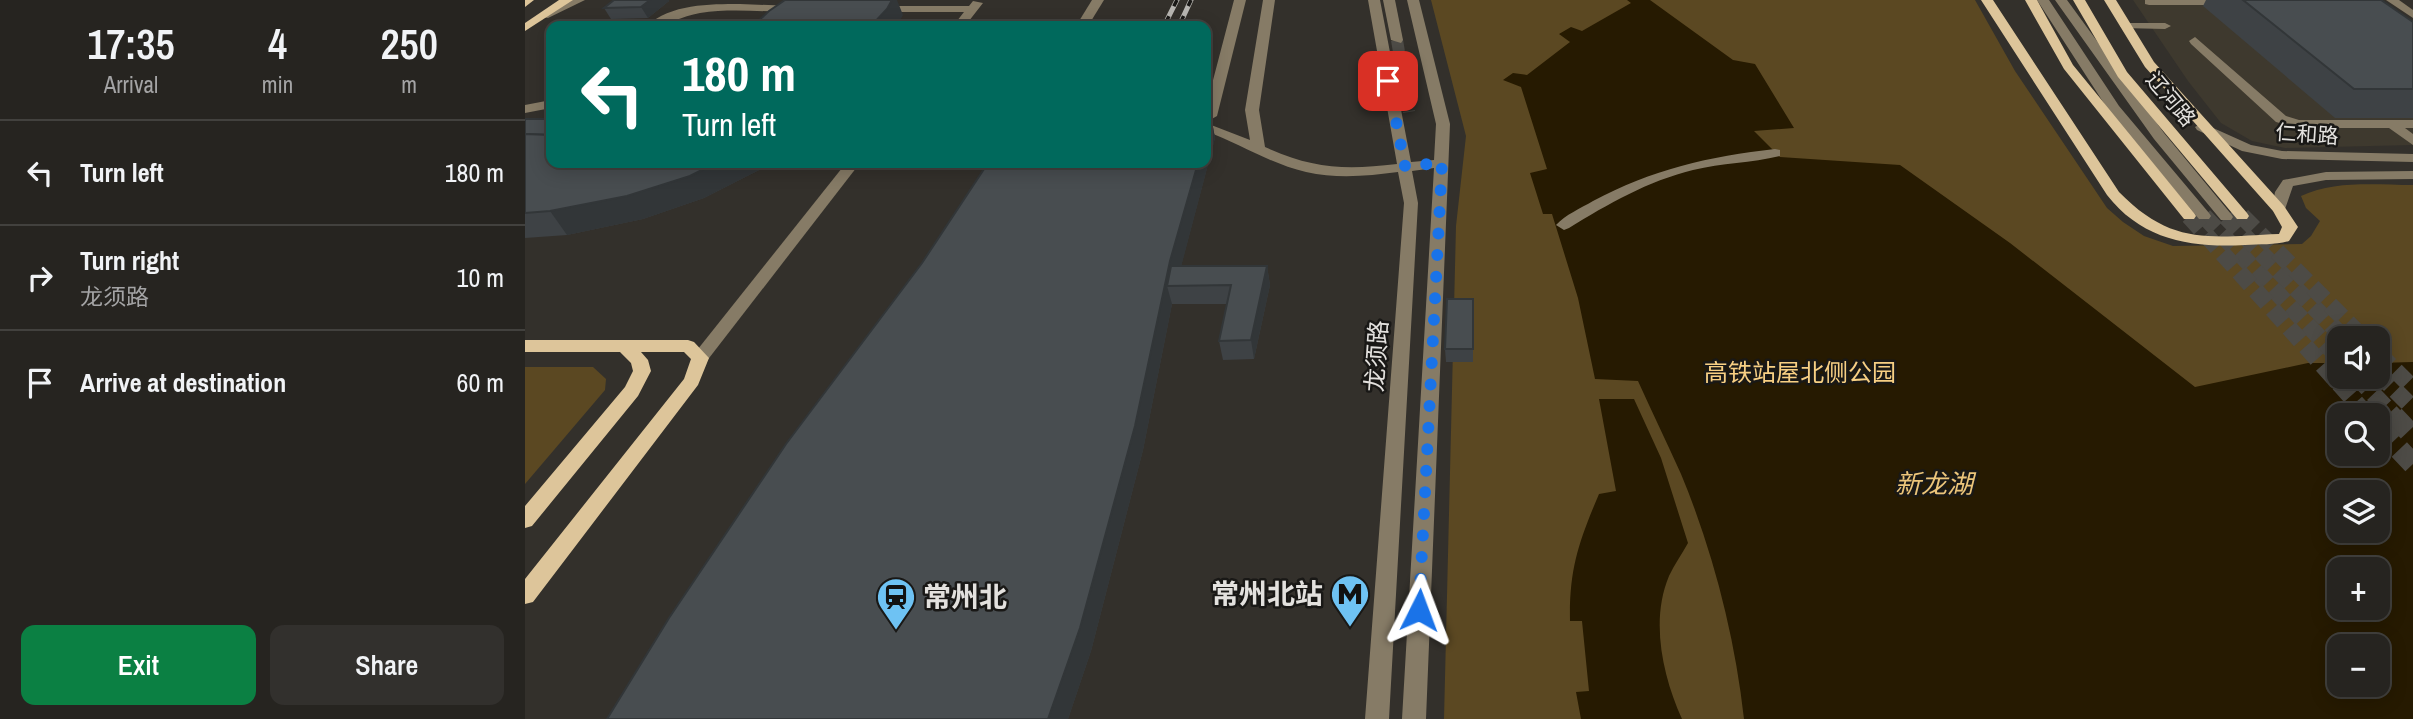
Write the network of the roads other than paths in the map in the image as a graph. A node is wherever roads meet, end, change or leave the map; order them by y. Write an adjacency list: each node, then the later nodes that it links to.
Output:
1 (528, 0): 19 (main road)
2 (567, 0): 25 (main road)
3 (579, 0): 25 (street)
4 (1098, 0): 30 (street)
5 (1240, 0): 36 (street)
6 (1269, 0): 48 (street)
7 (1374, 0): 52 (street, 龙须路)
8 (1389, 0): 33 (street)
9 (1413, 0): 51 (street)
10 (1987, 0): 55 (main road)
11 (2031, 0): 56 (main road)
12 (2043, 0): 57 (street)
13 (2061, 0): 59 (street)
14 (2079, 0): 58 (main road, 辽河路)
15 (2111, 0): 32 (main road)
16 (2203, 0): 18 (street)
17 (2392, 0): 24 (street)
18 (2148, 1): 32 (street)
19 (525, 4)
20 (894, 5): 21 (street); 23 (street)
21 (976, 5): 29 (street)
22 (810, 9): 26 (street)
23 (864, 9)
24 (2413, 15)
25 (544, 16): 31 (main road)
26 (660, 21)
27 (673, 21): 28 (street)
28 (722, 21)
29 (963, 21)
30 (1085, 21)
31 (525, 28)
32 (2128, 29): 44 (main road)
33 (1397, 40)
34 (2195, 41): 42 (street)
35 (1211, 63): 36 (street)
36 (1223, 67): 37 (street)
37 (1212, 85)
38 (546, 106): 39 (street)
39 (525, 109)
40 (1211, 116): 48 (street)
41 (1211, 117): 46 (street)
42 (2391, 123): 43 (street); 47 (street)
43 (2413, 124)
44 (2203, 127): 50 (street, 仁和路); 55 (main road)
45 (1211, 135): 46 (street)
46 (1234, 136): 48 (street)
47 (2413, 141)
48 (1258, 148): 52 (street)
49 (1775, 152): 60 (street)
50 (2413, 158)
51 (1442, 163): 52 (street); 67 (street)
52 (1405, 166): 66 (street, 龙须路)
53 (849, 168): 63 (street)
54 (2413, 176): 55 (street, 仁和路)
55 (2279, 209)
56 (2189, 216)
57 (2204, 216)
58 (2242, 216)
59 (2226, 217)
60 (1564, 225)
61 (525, 346): 62 (main road)
62 (626, 348): 63 (main road); 64 (main road)
63 (700, 358): 65 (main road)
64 (525, 520)
65 (525, 595)
66 (1377, 719)
67 (1414, 719)

